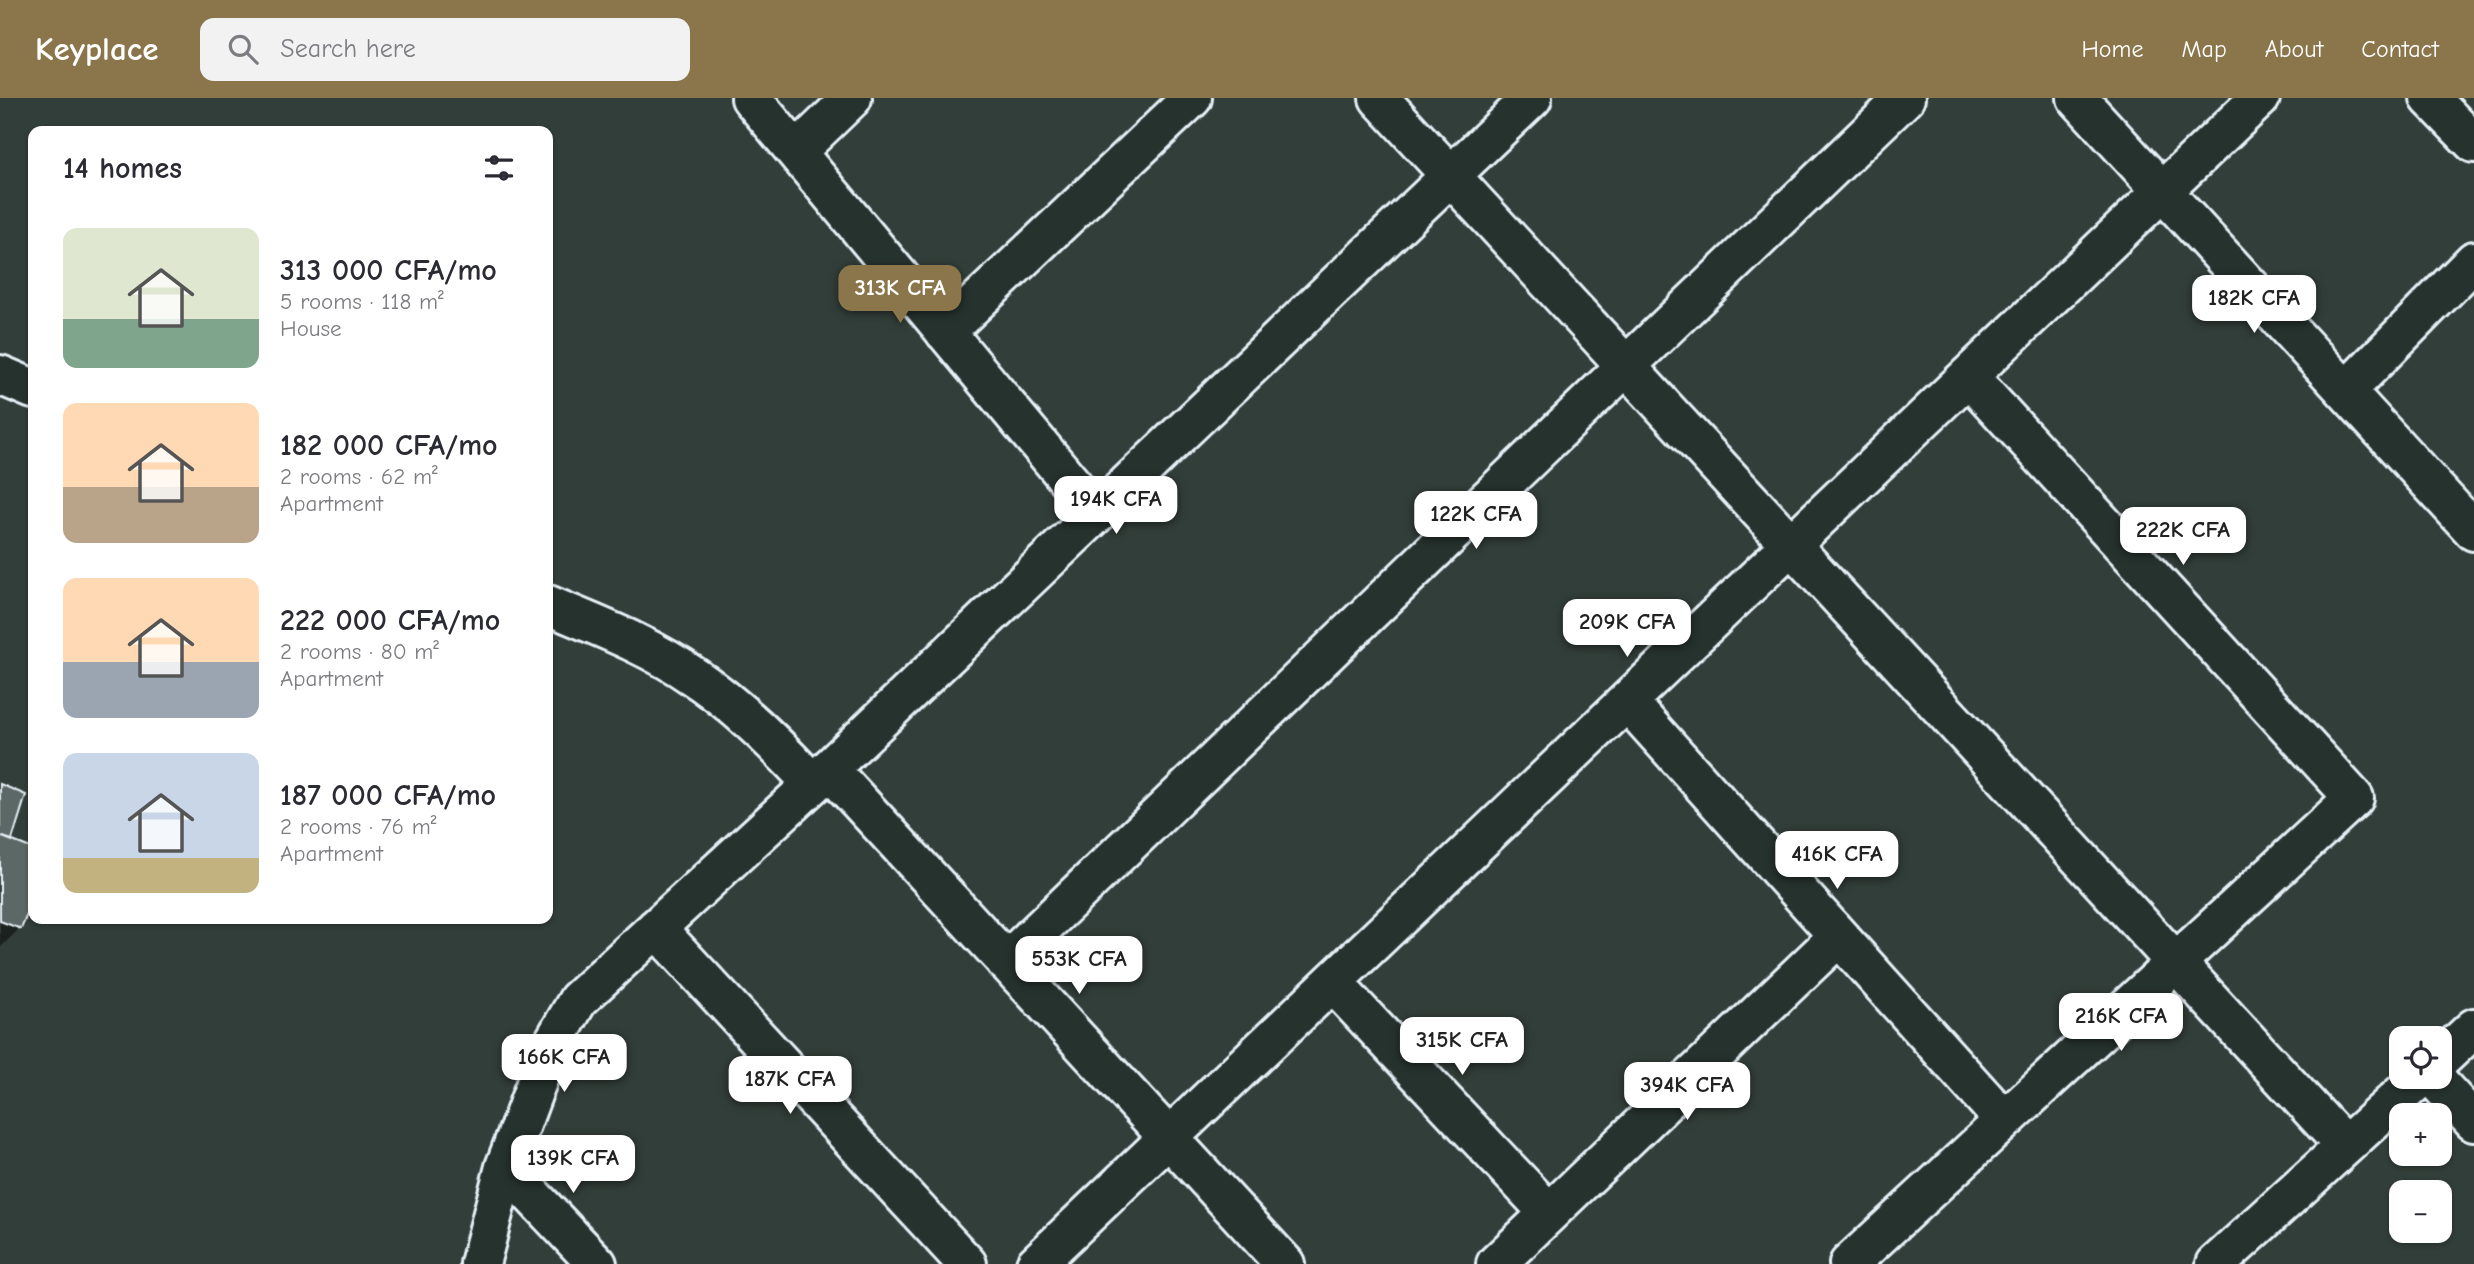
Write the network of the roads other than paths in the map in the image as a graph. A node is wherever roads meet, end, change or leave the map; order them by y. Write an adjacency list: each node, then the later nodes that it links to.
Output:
1 (751, 98): 11 (street)
2 (852, 98): 11 (street)
3 (1192, 98): 15 (street)
4 (1379, 98): 12 (street)
5 (1532, 98): 12 (street)
6 (1905, 98): 16 (street)
7 (2077, 98): 13 (street)
8 (2260, 98): 13 (street)
9 (2430, 98): 10 (street)
10 (2474, 143)
11 (796, 152): 15 (street)
12 (1451, 176): 16 (street); 21 (street)
13 (2162, 191): 18 (street); 20 (street)
14 (2474, 261): 20 (street)
15 (945, 332): 21 (street)
16 (1626, 366): 23 (street); 29 (street)
17 (0, 375): 19 (street)
18 (1968, 376): 23 (street); 30 (street)
19 (28, 387)
20 (2346, 391): 22 (street)
21 (1096, 513): 26 (street)
22 (2474, 531)
23 (1791, 545): 25 (street); 30 (street)
24 (553, 607): 26 (street)
25 (1627, 701): 28 (street); 31 (street)
26 (821, 776): 27 (street); 29 (street)
27 (656, 928): 40 (street); 44 (street)
28 (1838, 936): 36 (street); 41 (street)
29 (1006, 962): 38 (street)
30 (2176, 962): 36 (street); 39 (street)
31 (1332, 982): 38 (street); 41 (street)
32 (2474, 1028): 33 (street)
33 (2452, 1049)
34 (2408, 1089): 39 (street)
35 (2444, 1089): 37 (street)
36 (2004, 1121): 48 (street)
37 (2474, 1122)
38 (1168, 1137): 45 (street); 46 (street)
39 (2345, 1146): 49 (street)
40 (505, 1167): 42 (street); 43 (street)
41 (1549, 1213): 47 (street)
42 (480, 1264)
43 (597, 1264)
44 (967, 1264)
45 (1036, 1264)
46 (1285, 1264)
47 (1496, 1264)
48 (1849, 1264)
49 (2216, 1264)

